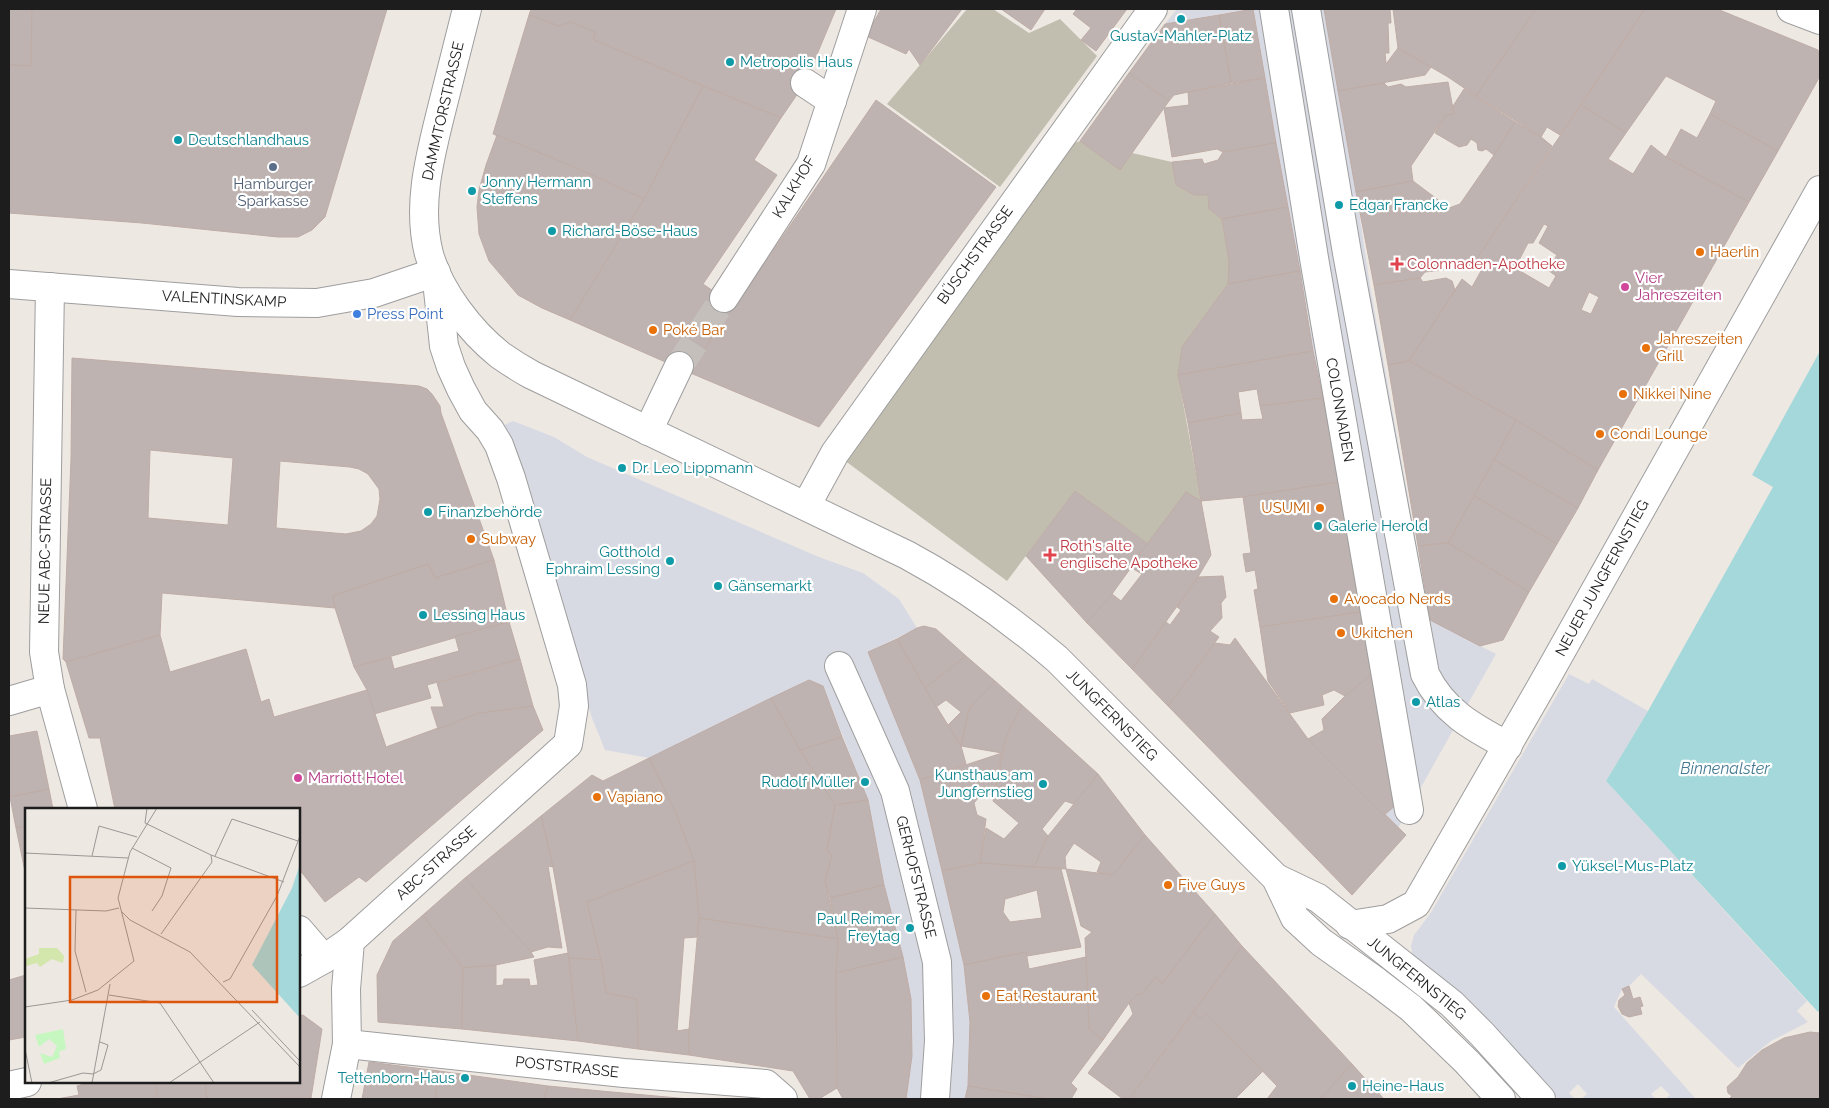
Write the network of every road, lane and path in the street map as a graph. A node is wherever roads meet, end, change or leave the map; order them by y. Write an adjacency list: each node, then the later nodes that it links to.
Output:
1 (467, 9): 13 (street, DAMMTORSTRASSE)
2 (862, 9): 9 (street, KALKHOF)
3 (1153, 9): 19 (street, BÜSCHSTRASSE)
4 (1274, 9): 12 (street, COLONNADEN)
5 (1306, 9): 11 (street)
6 (1791, 9): 7 (street)
7 (1820, 20)
8 (805, 83): 9 (street)
9 (832, 101): 16 (street, KALKHOF)
10 (1820, 190): 23 (street, NEUER JUNGFERNSTIEG)
11 (1346, 253): 12 (street); 23 (street)
12 (1306, 259): 25 (street, COLONNADEN)
13 (436, 272): 15 (street, VALENTINSKAMP); 18 (street); 29 (street, ABC-STRASSE)
14 (9, 284): 15 (street, VALENTINSKAMP)
15 (50, 287): 21 (street, NEUE ABC-STRASSE)
16 (724, 298)
17 (679, 366): 18 (street)
18 (648, 431): 19 (street)
19 (806, 506): 26 (street, JUNGFERNSTIEG)
20 (840, 666): 37 (street, GERHOFSTRASSE)
21 (50, 689): 22 (street); 24 (street, NEUE ABC-STRASSE)
22 (9, 701)
23 (1508, 746): 27 (street, NEUER JUNGFERNSTIEG)
24 (83, 808)
25 (1409, 810)
26 (1276, 878): 27 (street, JUNGFERNSTIEG); 38 (street, JUNGFERNSTIEG)
27 (1350, 925): 39 (street, JUNGFERNSTIEG)
28 (300, 931): 30 (street)
29 (350, 942): 30 (street, ABC-STRASSE); 32 (street)
30 (324, 959): 31 (street, ABC-STRASSE)
31 (300, 972)
32 (347, 1044): 35 (street); 36 (street, POSTSTRASSE)
33 (25, 1082): 34 (street)
34 (9, 1086)
35 (336, 1099)
36 (783, 1099)
37 (935, 1099)
38 (1501, 1099)
39 (1541, 1099)

